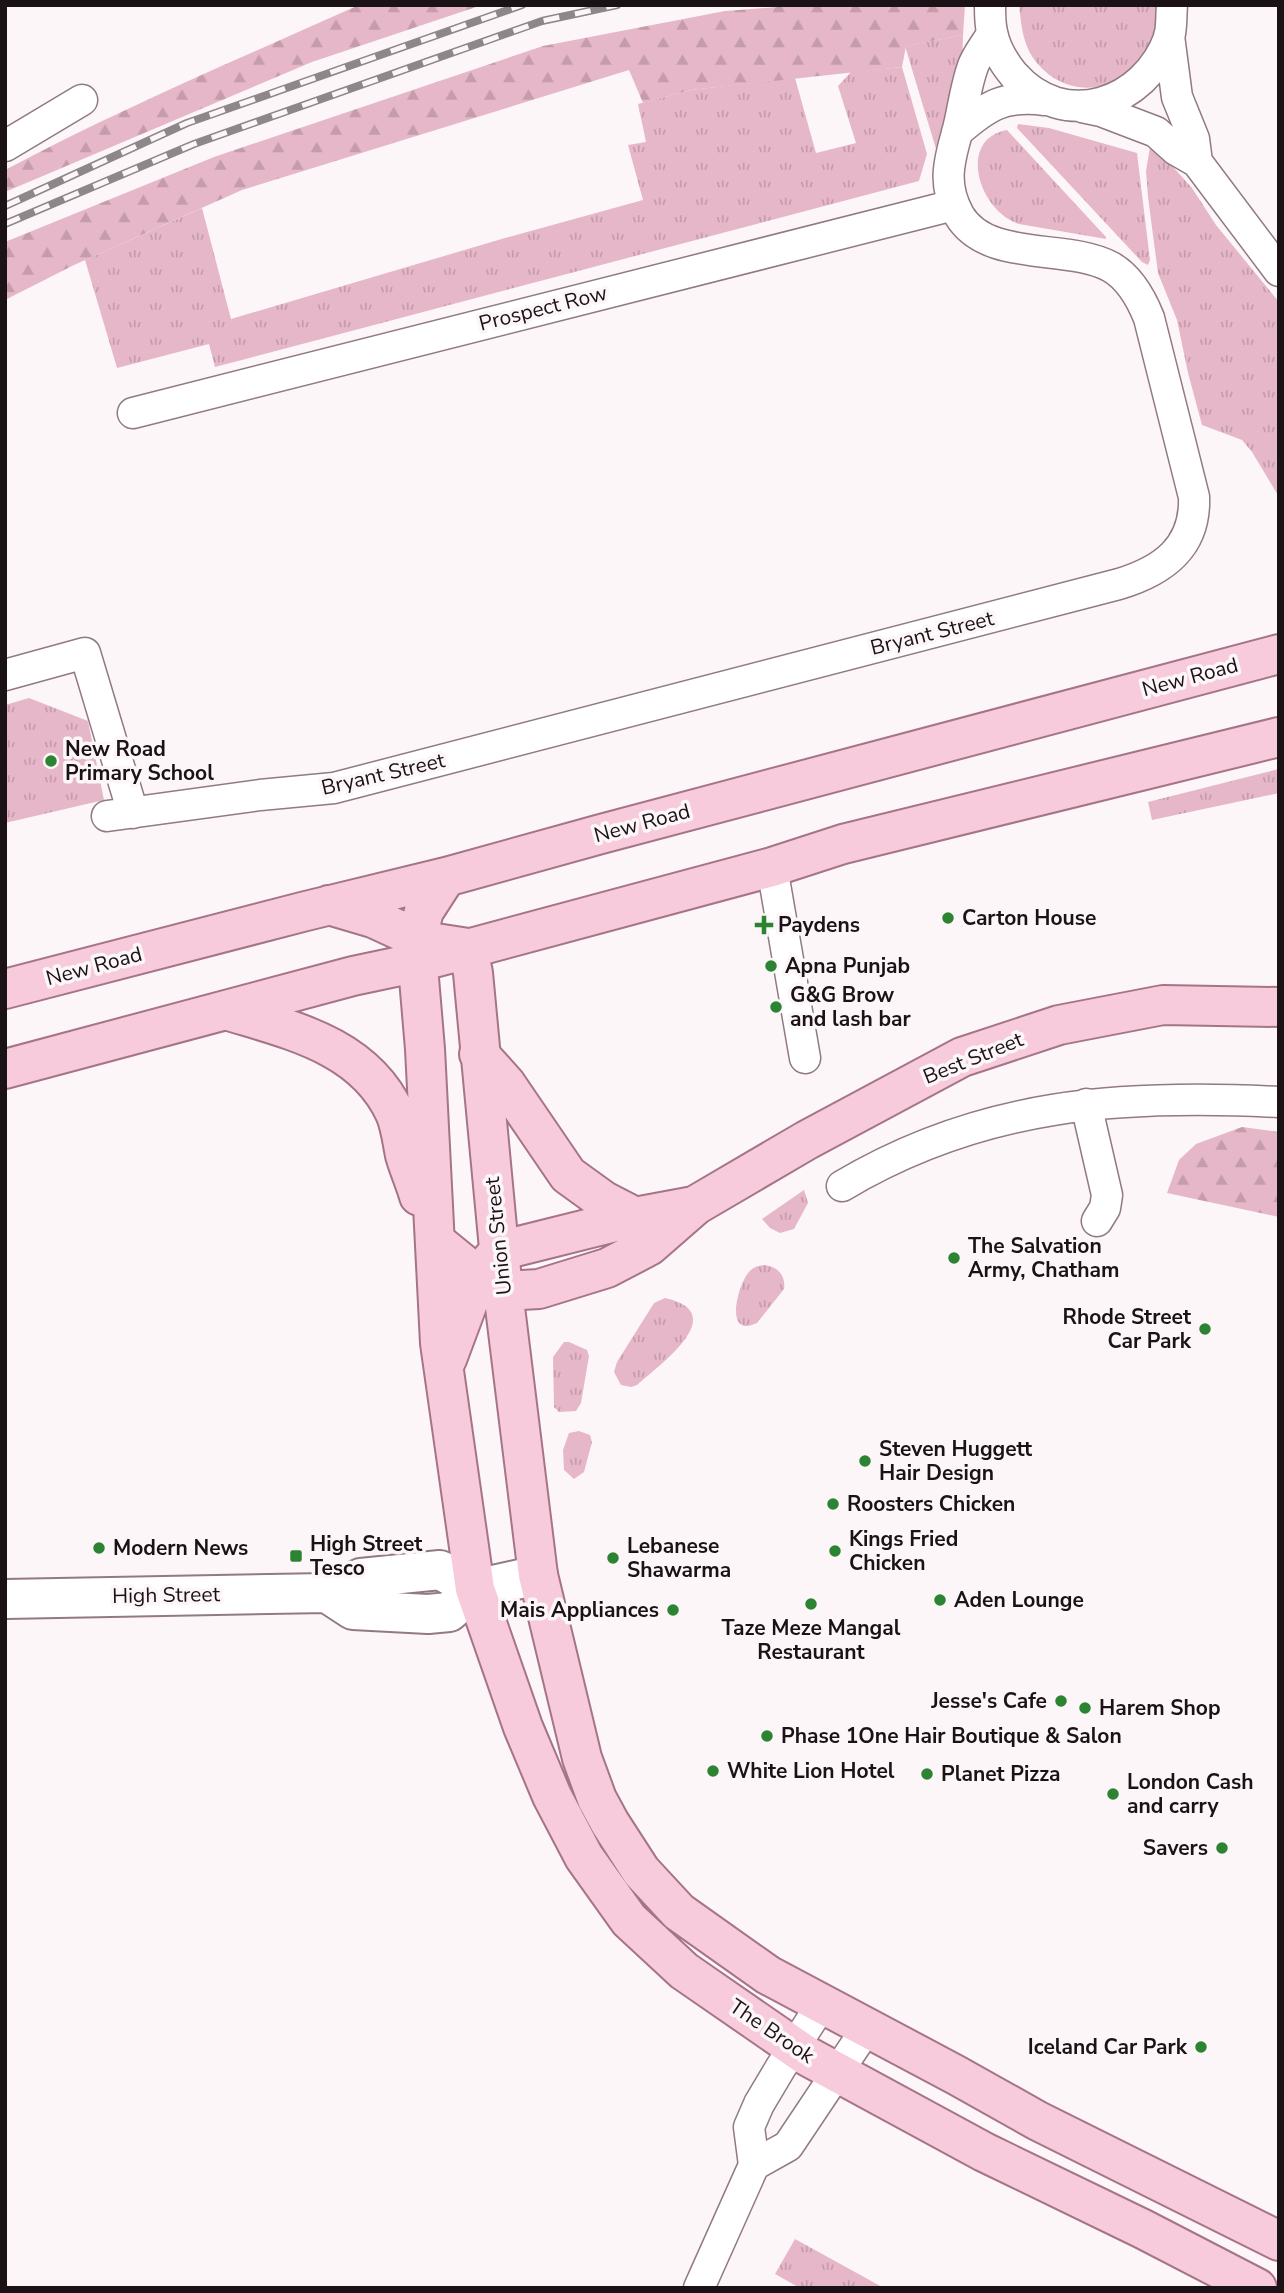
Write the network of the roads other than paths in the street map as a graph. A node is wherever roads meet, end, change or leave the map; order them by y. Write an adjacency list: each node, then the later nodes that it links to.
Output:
1 (1172, 5): 3 (street)
2 (991, 20): 5 (street); 7 (street, Bryant Street)
3 (1169, 36): 6 (street); 9 (street)
4 (82, 100): 8 (street)
5 (1045, 100): 6 (street); 7 (street)
6 (1078, 106): 9 (street)
7 (957, 132): 10 (street, Bryant Street)
8 (5, 146)
9 (1197, 162): 11 (street)
10 (954, 205): 12 (street, Prospect Row); 14 (street, Bryant Street)
11 (1279, 271)
12 (133, 412)
13 (1279, 654): 17 (main road, New Road)
14 (5, 675)
15 (1279, 737): 16 (main road)
16 (772, 867): 19 (main road); 25 (street)
17 (446, 877): 18 (main road, New Road); 20 (main road)
18 (329, 905): 20 (main road); 21 (main road, New Road)
19 (468, 948): 20 (main road); 24 (main road, Union Street)
20 (418, 950): 23 (main road); 33 (main road)
21 (5, 989)
22 (1279, 1007): 30 (main road, Best Street)
23 (226, 1010): 26 (main road); 33 (main road)
24 (479, 1054): 31 (main road); 34 (main road, Union Street)
25 (805, 1058)
26 (5, 1069)
27 (1279, 1102): 28 (street)
28 (1086, 1104): 29 (street); 32 (street)
29 (842, 1186)
30 (696, 1205): 31 (main road, Best Street); 34 (main road, Best Street)
31 (635, 1217): 34 (main road, Best Street)
32 (1097, 1221)
33 (435, 1241): 34 (main road); 35 (main road)
34 (493, 1273): 35 (main road); 36 (main road, Union Street)
35 (444, 1367): 37 (main road)
36 (538, 1575): 37 (main road); 39 (main road, The Brook)
37 (475, 1589): 38 (main road, High Street); 41 (main road, The Brook)
38 (5, 1599)
39 (822, 2004): 40 (main road, The Brook); 41 (street)
40 (867, 2028): 42 (street); 44 (main road, The Brook)
41 (794, 2048): 42 (main road, The Brook); 43 (street)
42 (837, 2072): 43 (street); 46 (main road, The Brook)
43 (754, 2165): 45 (street)
44 (1279, 2241)
45 (699, 2288)
46 (1257, 2288)

